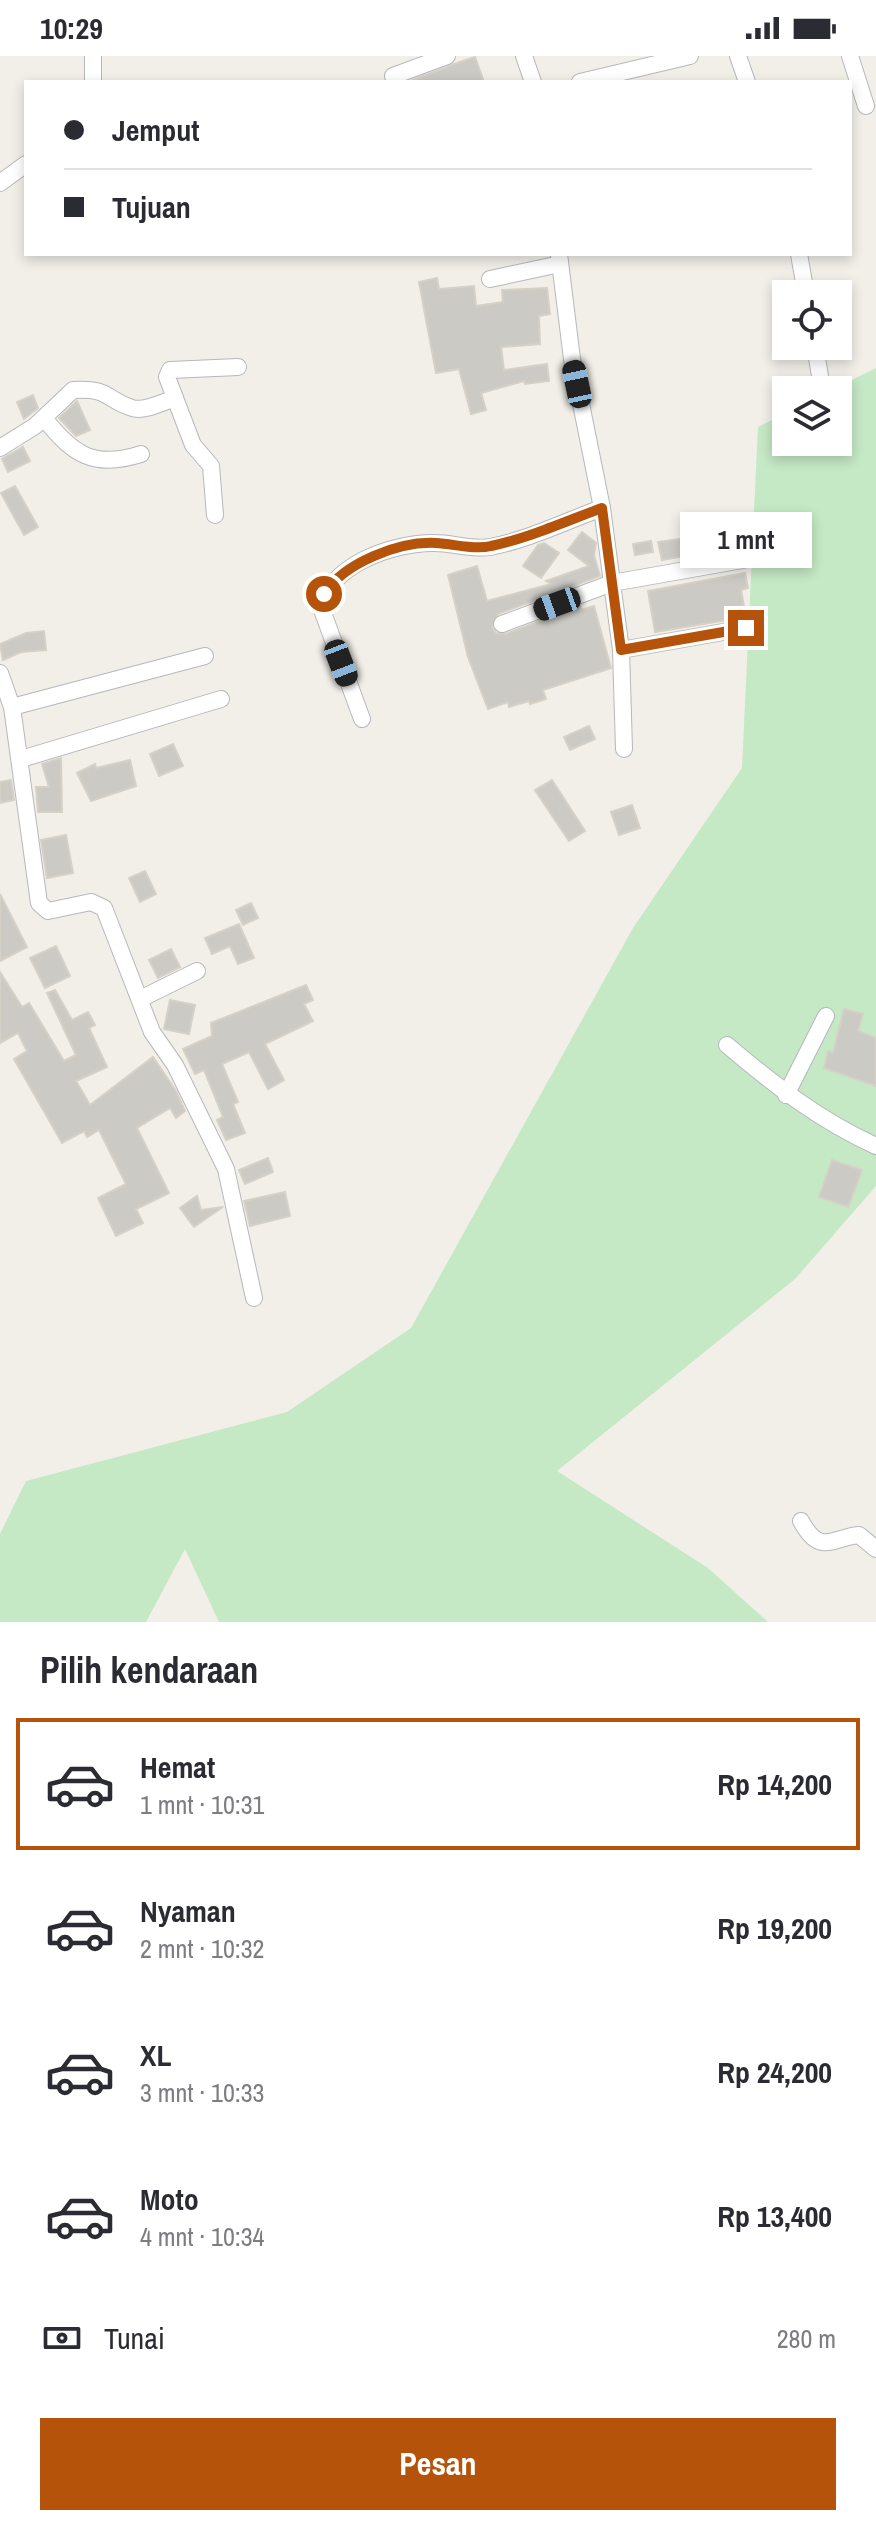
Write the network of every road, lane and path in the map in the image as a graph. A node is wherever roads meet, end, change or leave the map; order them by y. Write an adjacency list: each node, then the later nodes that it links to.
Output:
1 (93, 56): 8 (street)
2 (447, 56): 7 (street)
3 (524, 56): 9 (street)
4 (688, 56): 10 (street)
5 (738, 56): 11 (street)
6 (850, 56): 12 (street)
7 (393, 76)
8 (93, 80)
9 (532, 80)
10 (588, 80)
11 (746, 80)
12 (866, 106)
13 (24, 165): 14 (street)
14 (1, 180)
15 (799, 256): 18 (street)
16 (560, 259): 17 (street); 24 (street)
17 (490, 279)
18 (804, 280)
19 (238, 367): 20 (street)
20 (175, 398): 21 (street); 25 (street)
21 (44, 418): 22 (street); 23 (street)
22 (0, 448)
23 (141, 454)
24 (602, 508): 27 (street); 35 (street)
25 (215, 515)
26 (748, 559): 27 (street)
27 (612, 583): 28 (street); 30 (street)
28 (502, 624)
29 (746, 628): 30 (street)
30 (621, 650): 38 (street)
31 (205, 656): 34 (street)
32 (2, 681): 34 (street)
33 (221, 699): 39 (street)
34 (12, 707): 36 (street)
35 (362, 719)
36 (16, 733): 37 (street); 39 (street)
37 (0, 741)
38 (624, 749)
39 (21, 759): 41 (street)
40 (197, 971): 41 (street)
41 (140, 999): 46 (street)
42 (826, 1016): 44 (street)
43 (727, 1045): 44 (street)
44 (786, 1095): 45 (street)
45 (876, 1146)
46 (254, 1298)
47 (801, 1521): 48 (street)
48 (876, 1549)

